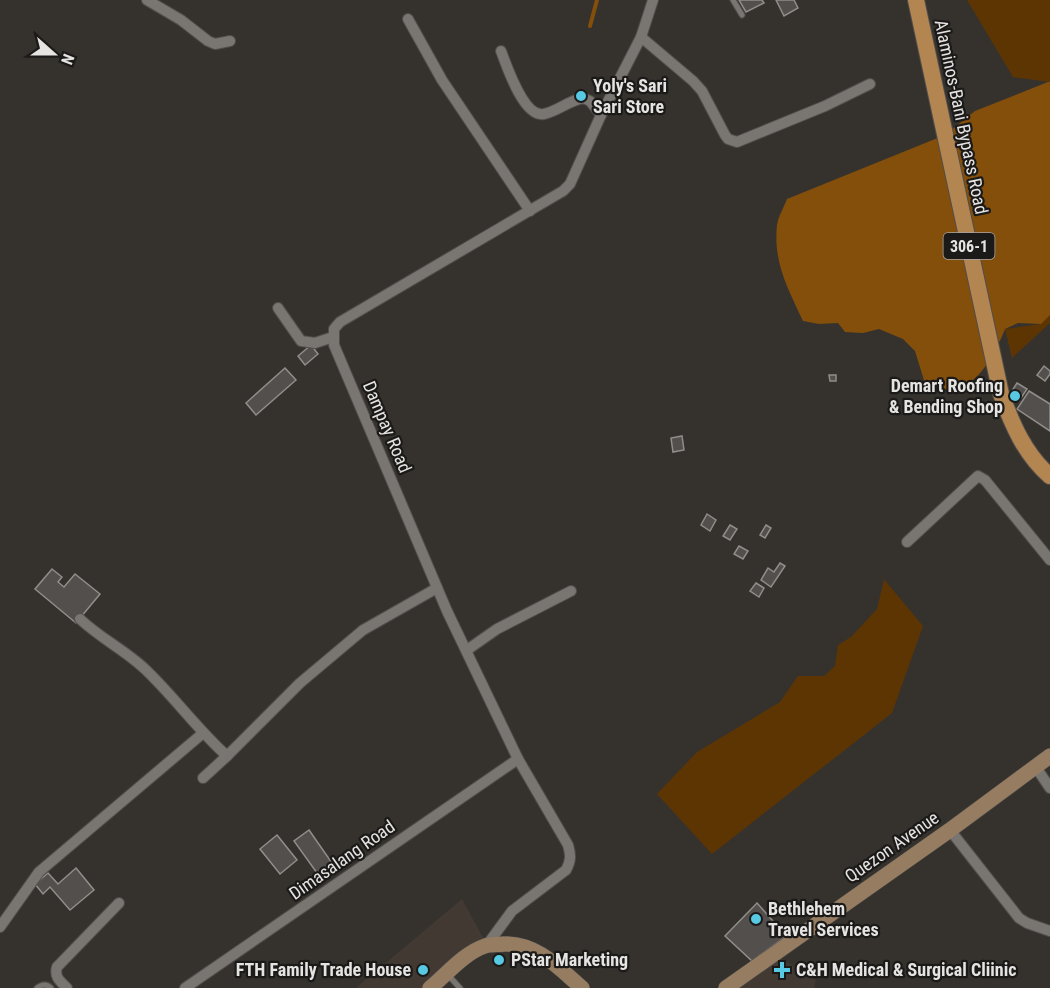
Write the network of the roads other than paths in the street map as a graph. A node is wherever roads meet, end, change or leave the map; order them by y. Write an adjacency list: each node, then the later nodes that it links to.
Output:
1 (147, 0): 8 (street)
2 (653, 0): 7 (street)
3 (733, 0): 5 (lane)
4 (916, 0): 15 (main road, Alaminos-Bani Bypass Road / 306-1)
5 (742, 15)
6 (408, 19): 12 (street)
7 (641, 38): 10 (street); 11 (street)
8 (230, 41)
9 (501, 51): 11 (street)
10 (870, 84)
11 (601, 115): 12 (street)
12 (530, 211): 14 (street)
13 (278, 308): 14 (street)
14 (333, 337): 18 (street, Dampay Road)
15 (1050, 476)
16 (907, 542): 17 (street)
17 (1050, 560)
18 (437, 588): 21 (street, Dampay Road); 23 (street)
19 (571, 591): 21 (street)
20 (80, 619): 22 (street)
21 (467, 650): 25 (street, Dampay Road)
22 (202, 734): 23 (street); 31 (street)
23 (226, 756): 27 (street)
24 (1050, 756): 26 (main road, Quezon Avenue)
25 (518, 759): 33 (street, Dampay Road); 38 (street, Dimasalang Road)
26 (1035, 766): 28 (street); 29 (main road, Quezon Avenue)
27 (202, 778)
28 (1050, 788)
29 (950, 830): 32 (street); 42 (main road, Quezon Avenue)
30 (119, 903): 37 (street)
31 (0, 927)
32 (1050, 931)
33 (487, 945): 34 (main road); 41 (main road)
34 (447, 974): 39 (main road); 40 (lane)
35 (36, 988): 36 (lane)
36 (51, 988)
37 (67, 988)
38 (185, 988)
39 (430, 988)
40 (460, 988)
41 (582, 988)
42 (726, 988)

